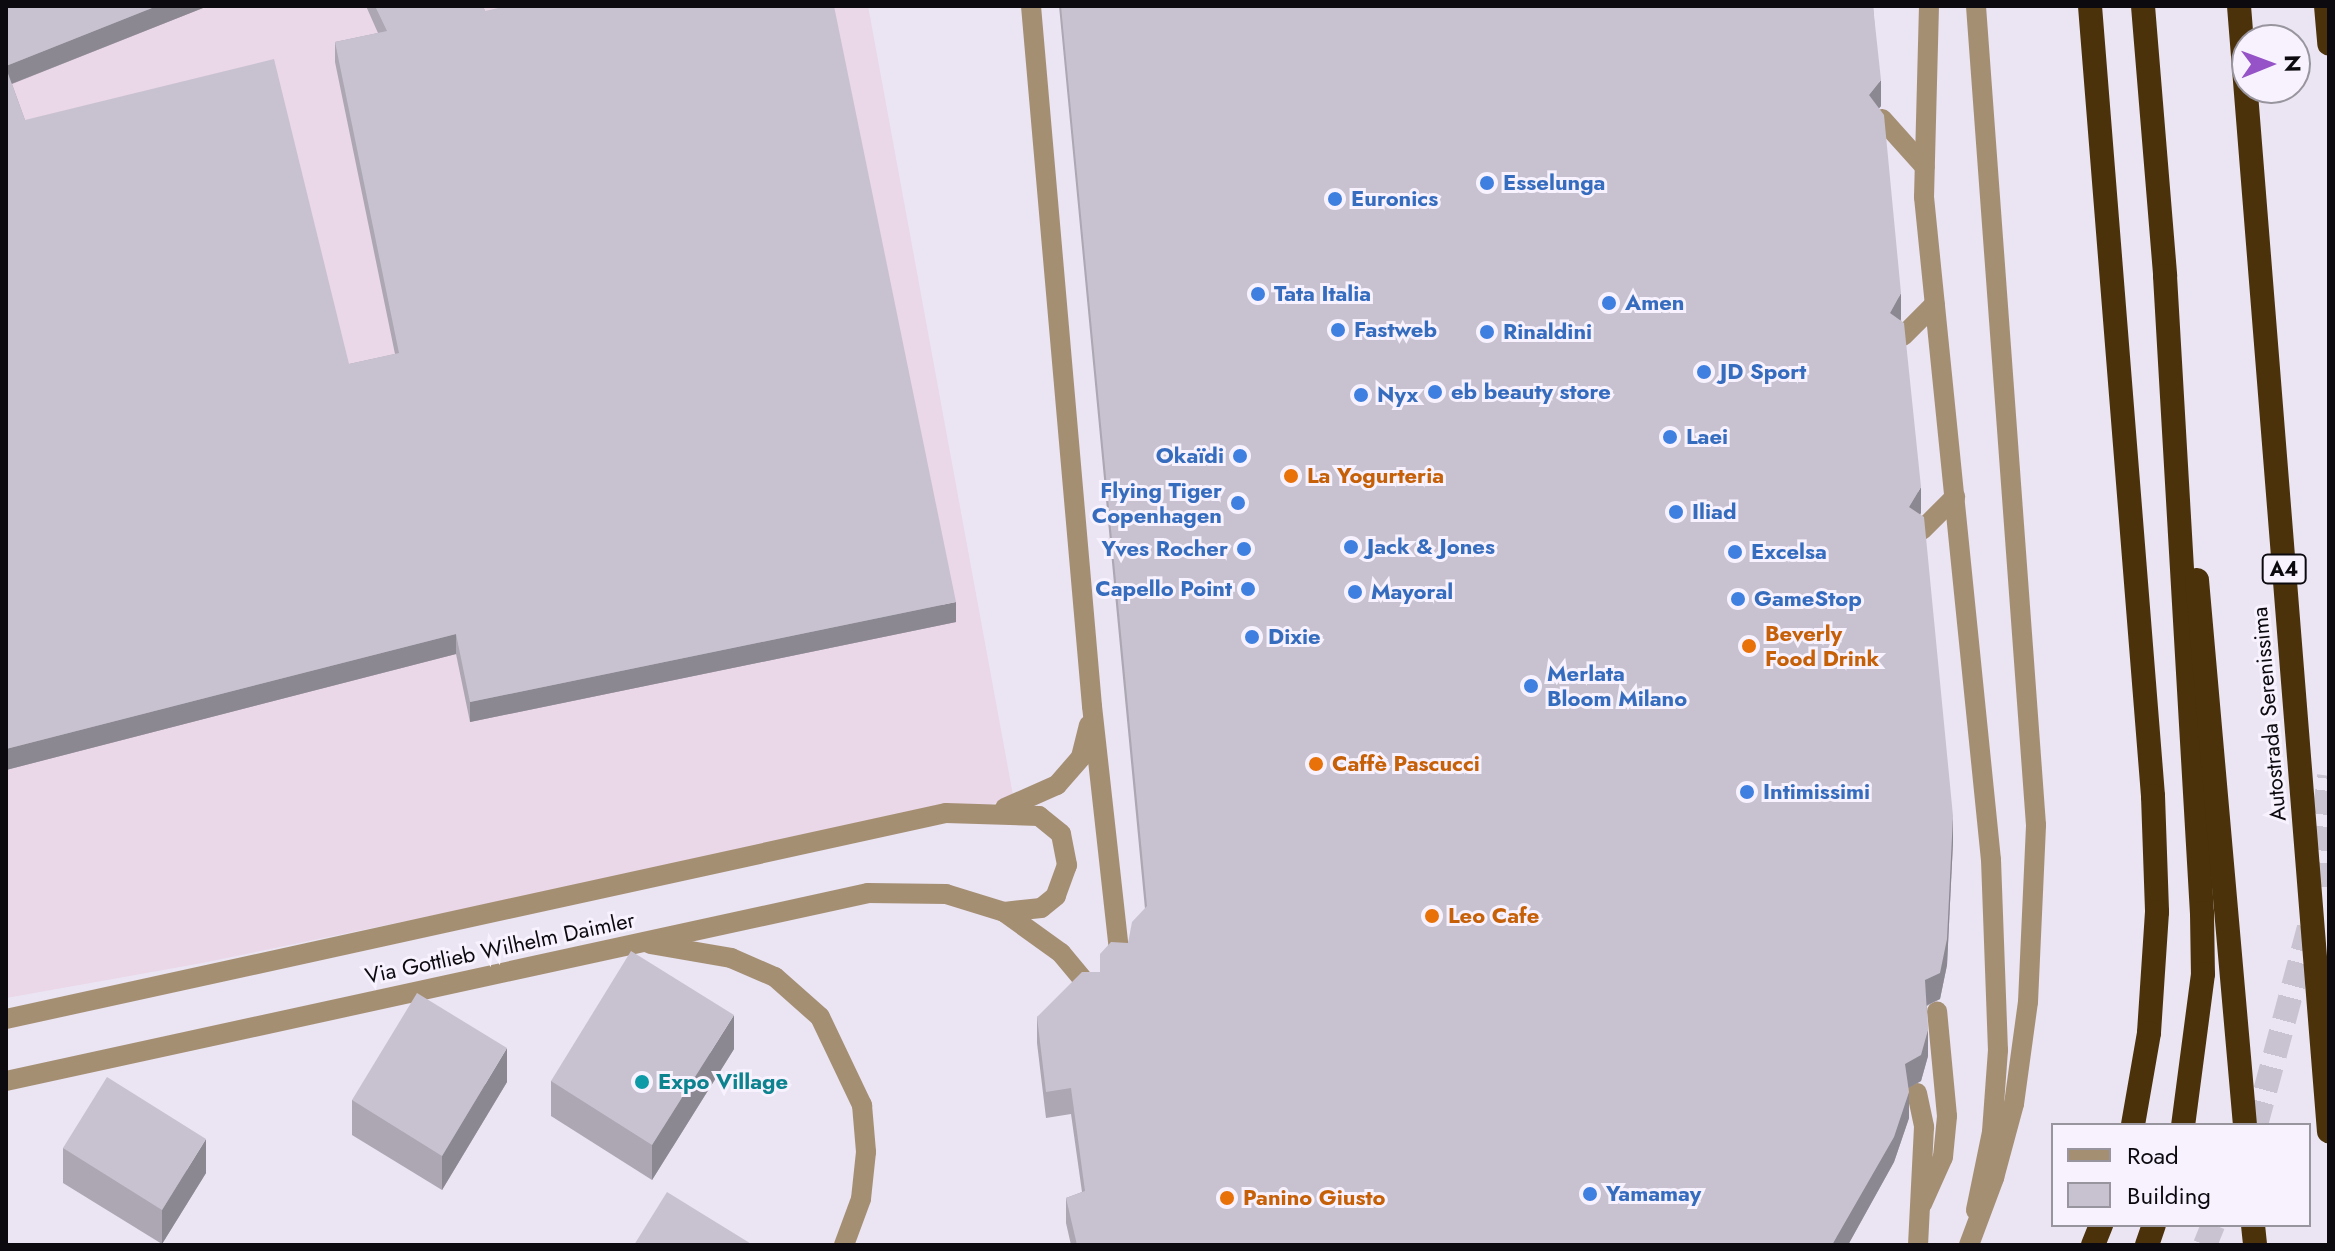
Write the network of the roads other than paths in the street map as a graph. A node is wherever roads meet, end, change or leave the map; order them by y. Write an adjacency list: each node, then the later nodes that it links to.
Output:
1 (1031, 6): 16 (street)
2 (1929, 6): 10 (street)
3 (1976, 6): 33 (street)
4 (2090, 6): 26 (highway)
5 (2143, 6): 11 (highway)
6 (2239, 6): 29 (highway, Autostrada Serenissima / A4)
7 (2326, 6): 8 (highway)
8 (2329, 44)
9 (1882, 119): 10 (street)
10 (1925, 167): 12 (street)
11 (2165, 276): 27 (highway); 28 (highway)
12 (1935, 304): 13 (street); 14 (street)
13 (1903, 336)
14 (1955, 497): 15 (street); 33 (street)
15 (1922, 530)
16 (1092, 706): 17 (street); 20 (street)
17 (978, 813): 18 (street); 23 (street, Via Gottlieb Wilhelm Daimler)
18 (1004, 912): 19 (street, Via Gottlieb Wilhelm Daimler); 21 (street)
19 (638, 942): 24 (street, Via Gottlieb Wilhelm Daimler); 31 (street)
20 (1120, 959)
21 (1091, 989)
22 (1937, 1011): 30 (street)
23 (6, 1019)
24 (6, 1081)
25 (1917, 1093): 30 (street)
26 (2133, 1123)
27 (2183, 1123)
28 (2245, 1123)
29 (2329, 1131)
30 (1922, 1204): 32 (street)
31 (844, 1245)
32 (1918, 1245)
33 (1968, 1245)

